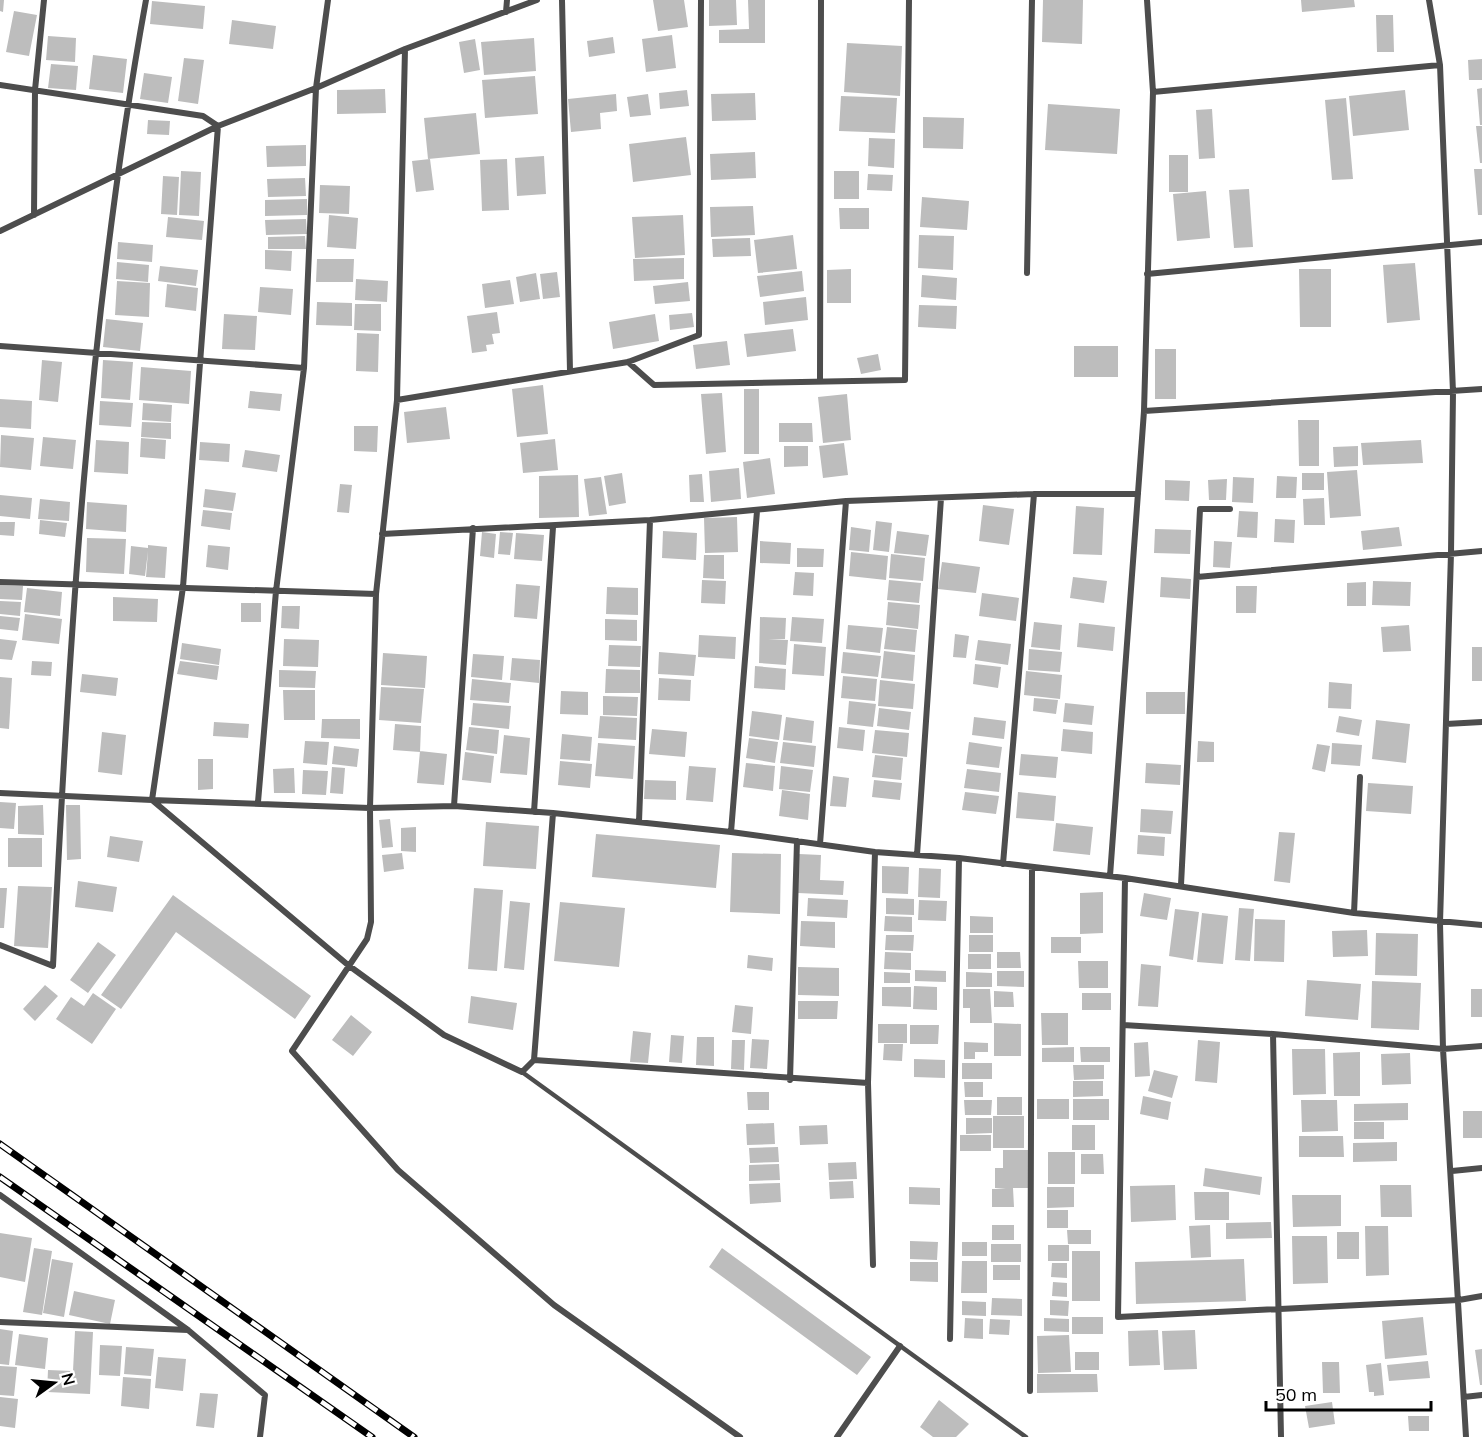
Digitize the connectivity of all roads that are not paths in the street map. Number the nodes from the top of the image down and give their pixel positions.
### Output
1 (44, 0) edge
2 (146, 0) edge
3 (328, 0) edge
4 (507, 0) edge
5 (537, 0) edge
6 (562, 0) edge
7 (701, 0) edge
8 (821, 0) edge
9 (909, 0) edge
10 (1032, 0) edge
11 (1147, 0) edge
12 (1429, 0) edge
13 (506, 12) junction
14 (405, 49) junction
15 (1440, 66) junction
16 (0, 85) edge
17 (316, 88) junction
18 (35, 90) junction
19 (1153, 92) junction
20 (127, 104) junction
21 (218, 126) junction
22 (119, 173) junction
23 (34, 215) junction
24 (0, 231) edge
25 (0, 238) edge
26 (1482, 242) edge
27 (1449, 245) junction
28 (1027, 273) dead end
29 (1147, 274) junction
30 (0, 346) edge
31 (97, 353) junction
32 (201, 361) junction
33 (628, 362) junction
34 (303, 368) junction
35 (570, 371) junction
36 (820, 381) junction
37 (1482, 389) edge
38 (1453, 392) junction
39 (397, 400) junction
40 (1144, 411) junction
41 (1034, 494) junction
42 (1138, 494) junction
43 (941, 498) junction
44 (846, 501) junction
45 (1230, 509) dead end
46 (757, 511) junction
47 (650, 520) junction
48 (553, 527) junction
49 (473, 528) junction
50 (382, 534) junction
51 (1482, 551) edge
52 (1451, 553) junction
53 (1197, 578) junction
54 (0, 582) edge
55 (75, 584) junction
56 (183, 587) junction
57 (276, 591) junction
58 (376, 594) junction
59 (1482, 722) edge
60 (1446, 724) junction
61 (1360, 777) dead end
62 (0, 793) edge
63 (61, 796) junction
64 (152, 800) junction
65 (258, 802) junction
66 (454, 806) junction
67 (370, 808) junction
68 (534, 812) junction
69 (553, 813) junction
70 (639, 822) junction
71 (731, 832) junction
72 (797, 841) junction
73 (820, 844) junction
74 (875, 852) junction
75 (917, 855) junction
76 (959, 858) junction
77 (1003, 864) junction
78 (1032, 867) junction
79 (1110, 876) junction
80 (1125, 878) junction
81 (1181, 885) junction
82 (1354, 913) junction
83 (1440, 923) junction
84 (1482, 925) edge
85 (0, 945) edge
86 (348, 965) junction
87 (1123, 1025) junction
88 (1273, 1034) junction
89 (1482, 1046) edge
90 (1443, 1049) junction
91 (534, 1060) junction
92 (522, 1072) junction
93 (790, 1080) junction
94 (868, 1083) junction
95 (1482, 1168) edge
96 (1452, 1172) junction
97 (0, 1195) edge
98 (873, 1265) dead end
99 (1482, 1296) edge
100 (1459, 1300) junction
101 (1277, 1308) junction
102 (0, 1322) edge
103 (189, 1330) junction
104 (950, 1339) dead end
105 (900, 1346) junction
106 (1030, 1390) dead end
107 (1482, 1395) edge
108 (1464, 1397) junction
109 (260, 1437) edge
110 (740, 1437) edge
111 (837, 1437) edge
112 (1026, 1437) edge
113 (1281, 1437) edge
114 (1466, 1437) edge

1 - 18 street
2 - 20 street
3 - 17 street
4 - 13 street
5 - 13 street
6 - 35 street
7 - 33 street
8 - 36 street
9 - 36 street
10 - 28 street
11 - 19 street
12 - 15 street
13 - 14 street
14 - 17 street
14 - 39 street
15 - 19 street
15 - 27 street
16 - 18 street
17 - 21 street
17 - 34 street
18 - 20 street
18 - 23 street
19 - 29 street
20 - 21 street
20 - 22 street
21 - 22 street
21 - 32 street
22 - 23 street
22 - 31 street
23 - 24 street
24 - 25 street
26 - 27 street
27 - 29 street
27 - 38 street
29 - 40 street
30 - 31 street
31 - 32 street
31 - 55 street
32 - 34 street
32 - 56 street
33 - 35 street
33 - 36 street
34 - 57 street
35 - 39 street
37 - 38 street
38 - 40 street
38 - 52 street
39 - 50 street
40 - 42 street
41 - 42 street
41 - 43 street
41 - 77 street
42 - 79 street
43 - 44 street
43 - 75 street
44 - 46 street
44 - 73 street
45 - 53 street
46 - 47 street
46 - 71 street
47 - 48 street
47 - 70 street
48 - 49 street
48 - 68 street
49 - 50 street
49 - 66 street
50 - 58 street
51 - 52 street
52 - 53 street
52 - 60 street
53 - 81 street
54 - 55 street
55 - 56 street
55 - 63 street
56 - 57 street
56 - 64 street
57 - 58 street
57 - 65 street
58 - 67 street
59 - 60 street
60 - 83 street
61 - 82 street
62 - 63 street
63 - 64 street
63 - 85 street
64 - 65 street
64 - 86 street
65 - 67 street
66 - 67 street
66 - 68 street
67 - 86 street
68 - 69 street
69 - 70 street
69 - 91 street
70 - 71 street
71 - 72 street
72 - 73 street
72 - 93 street
73 - 74 street
74 - 75 street
74 - 94 street
75 - 76 street
76 - 77 street
76 - 104 street
77 - 78 street
78 - 79 street
78 - 106 street
79 - 80 street
80 - 81 street
80 - 87 street
81 - 82 street
82 - 83 street
83 - 84 street
83 - 90 street
86 - 92 street
86 - 110 street
87 - 88 street
87 - 101 street
88 - 90 street
88 - 101 street
89 - 90 street
90 - 96 street
91 - 92 street
91 - 93 street
92 - 105 lane
93 - 94 street
94 - 98 street
95 - 96 street
96 - 100 street
97 - 103 street
99 - 100 street
100 - 101 street
100 - 108 street
101 - 113 street
102 - 103 street
103 - 109 street
105 - 111 street
105 - 112 lane
107 - 108 street
108 - 114 street

